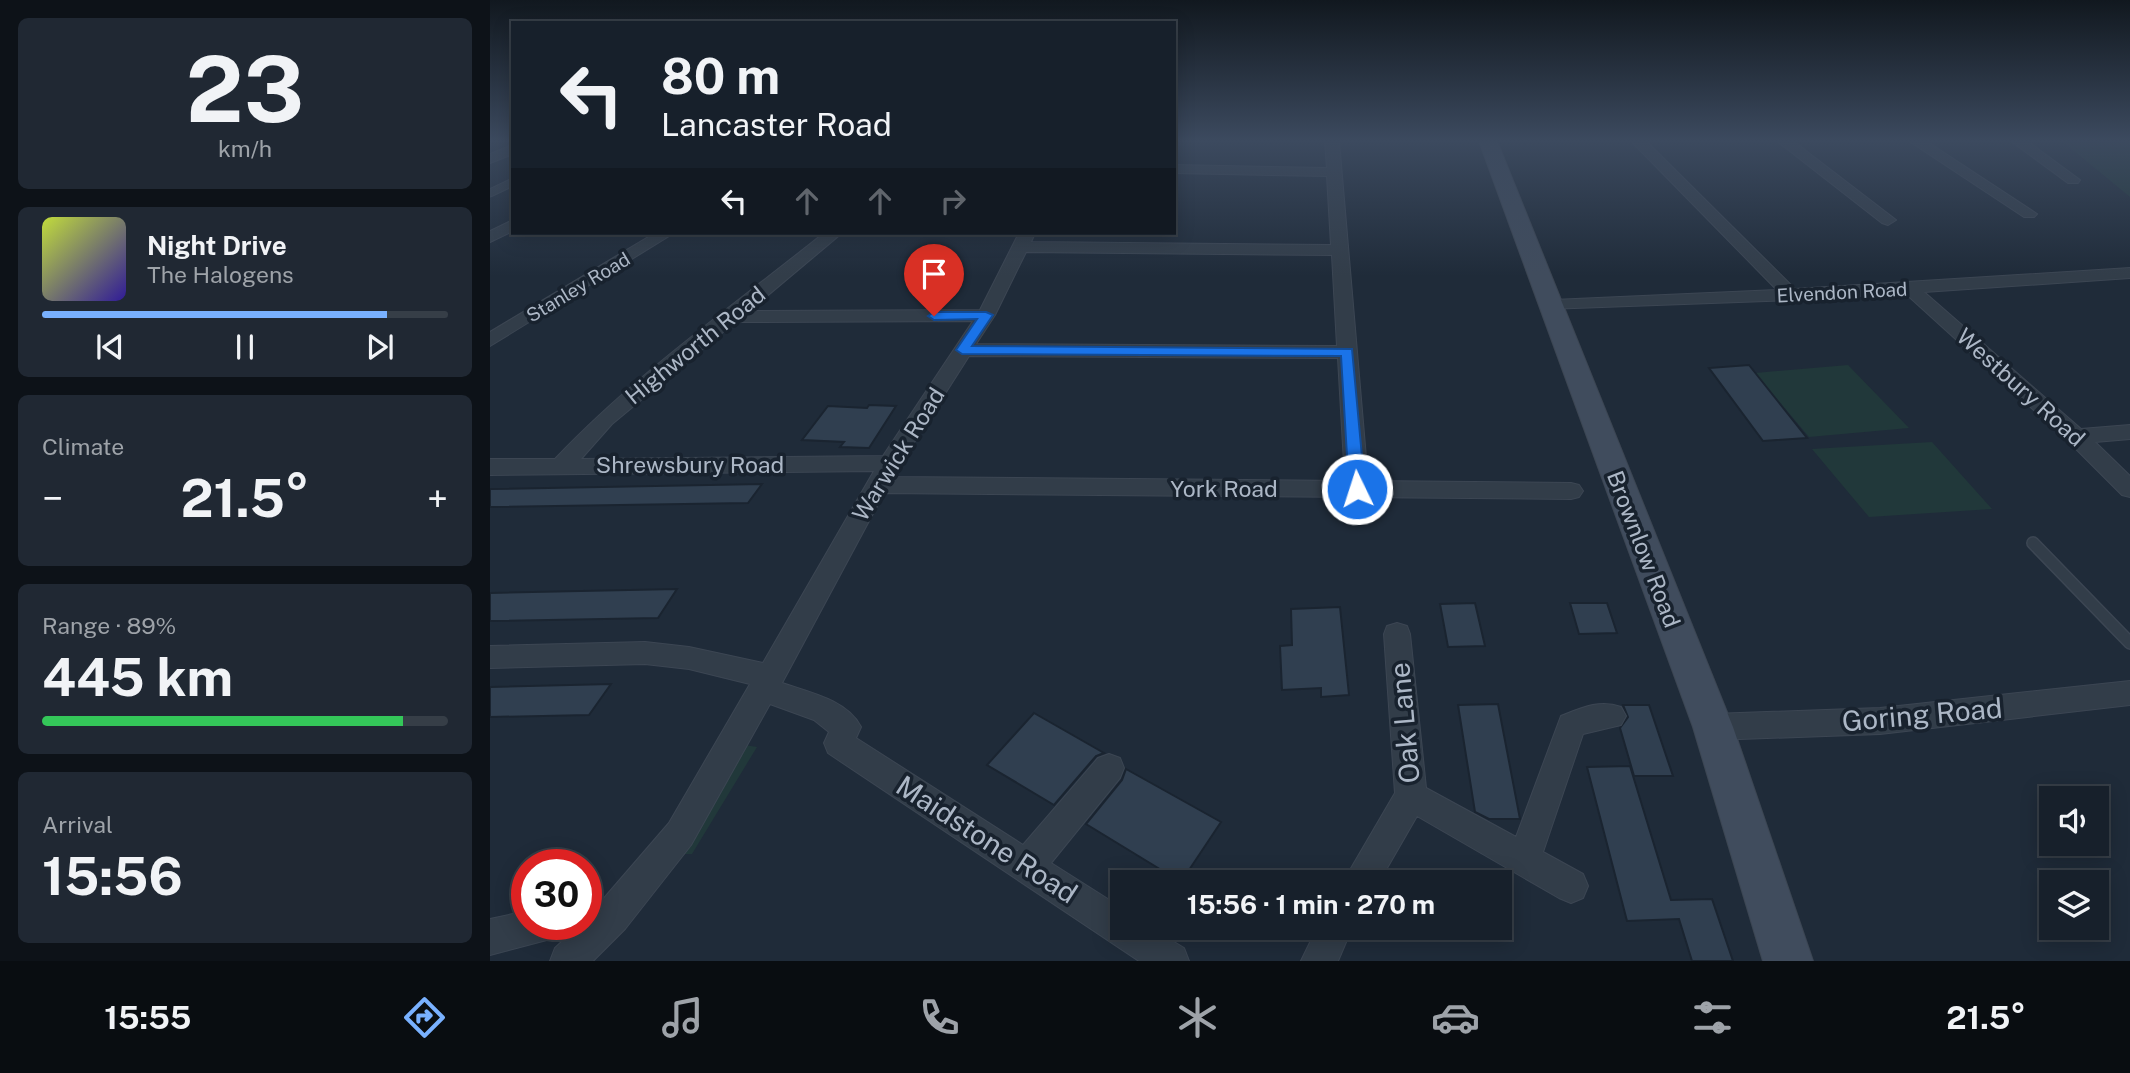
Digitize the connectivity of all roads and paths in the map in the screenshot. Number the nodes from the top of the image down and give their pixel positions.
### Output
1 (1335, 186) edge
2 (1506, 186) edge
3 (1683, 186) edge
4 (1843, 186) edge
5 (1985, 186) edge
6 (2029, 214) dead end
7 (1888, 220) dead end
8 (511, 226) edge
9 (663, 235) edge
10 (831, 235) edge
11 (490, 237) edge
12 (1024, 240) edge
13 (1340, 250) junction
14 (2130, 273) edge
15 (1910, 288) junction
16 (1791, 295) junction
17 (1553, 305) junction
18 (986, 315) junction
19 (727, 317) junction
20 (490, 340) edge
21 (962, 350) junction
22 (1347, 352) junction
23 (2130, 432) edge
24 (2076, 436) junction
25 (889, 463) junction
26 (562, 465) junction
27 (490, 467) edge
28 (876, 485) junction
29 (1357, 489) junction
30 (2130, 489) edge
31 (1571, 491) dead end
32 (2033, 543) dead end
33 (1397, 634) dead end
34 (2130, 643) edge
35 (490, 657) edge
36 (765, 682) junction
37 (2130, 693) edge
38 (1611, 716) dead end
39 (1713, 727) junction
40 (1109, 768) dead end
41 (1411, 796) junction
42 (1524, 860) junction
43 (1028, 865) junction
44 (1367, 870) edge
45 (1571, 886) dead end
46 (602, 914) edge
47 (511, 932) edge
48 (490, 937) edge
49 (583, 940) edge
50 (1330, 940) edge
51 (568, 961) edge
52 (1171, 961) edge
53 (1320, 961) edge
54 (1788, 961) edge

1 - 13 street
2 - 17 main road, Brownlow Road
3 - 16 street
4 - 7 street
5 - 6 street
8 - 11 street
9 - 20 street, Stanley Road
10 - 19 street, Highworth Road
12 - 13 street
12 - 18 street, Warwick Road
13 - 22 street
14 - 15 street, Elvendon Road
15 - 16 street, Elvendon Road
15 - 24 street, Westbury Road
16 - 17 street, Elvendon Road
17 - 39 main road, Brownlow Road
18 - 19 street
18 - 21 street, Warwick Road
19 - 26 street, Highworth Road
21 - 22 street
21 - 25 street, Warwick Road
22 - 29 street
23 - 24 street
24 - 30 street, Westbury Road
25 - 26 street, Shrewsbury Road
25 - 28 street, Warwick Road
26 - 27 street, Shrewsbury Road
28 - 29 street, York Road
28 - 36 street, Warwick Road
29 - 31 street, York Road
32 - 34 lane
33 - 41 street, Oak Lane
35 - 36 street
36 - 43 street, Maidstone Road
36 - 46 street, Warwick Road
37 - 39 street, Goring Road
38 - 42 street
39 - 54 main road, Brownlow Road
40 - 43 street
41 - 42 street
41 - 44 street, Oak Lane
42 - 45 street
43 - 52 street, Maidstone Road
47 - 48 street
49 - 51 street
50 - 53 street

